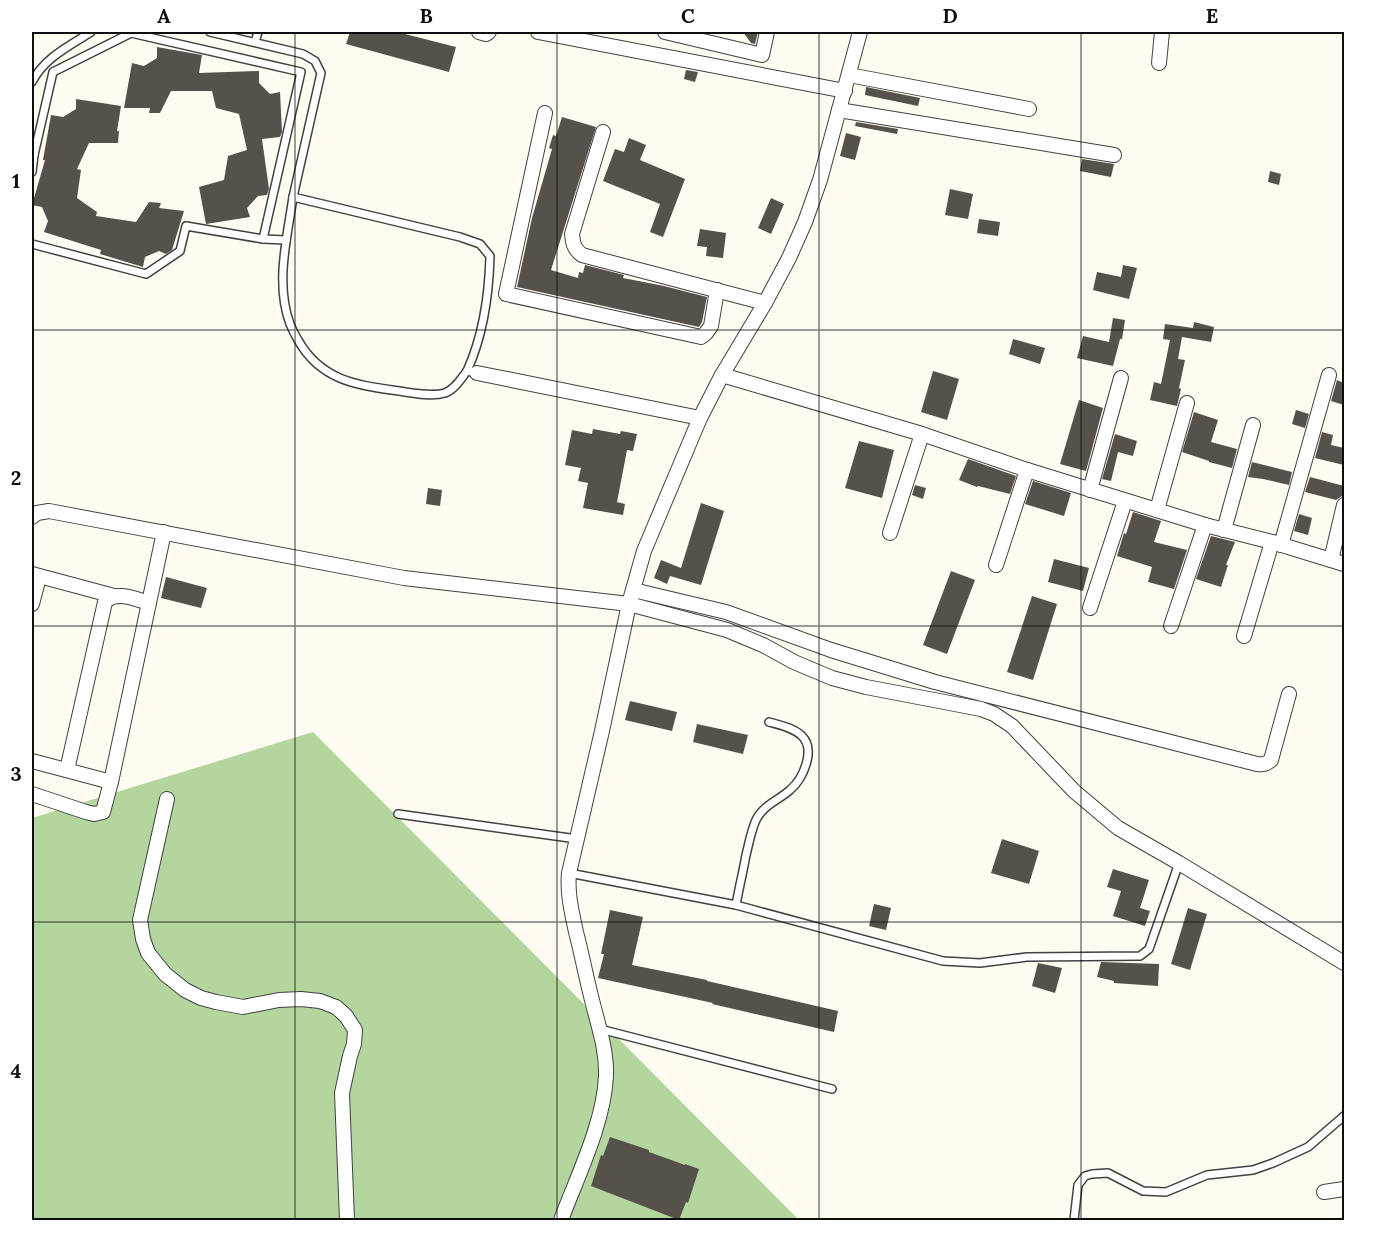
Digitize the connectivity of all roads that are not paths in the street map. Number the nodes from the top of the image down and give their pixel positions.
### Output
1 (91, 32) edge
2 (210, 32) edge
3 (258, 32) edge
4 (479, 32) edge
5 (489, 32) edge
6 (538, 32) edge
7 (665, 32) edge
8 (767, 32) edge
9 (860, 32) edge
10 (1162, 32) edge
11 (255, 42) junction
12 (1159, 63) dead end
13 (849, 75) junction
14 (32, 82) edge
15 (845, 91) junction
16 (1029, 109) dead end
17 (839, 110) junction
18 (545, 114) dead end
19 (603, 132) dead end
20 (33, 155) edge
21 (1114, 155) dead end
22 (32, 172) edge
23 (293, 197) junction
24 (263, 239) junction
25 (286, 240) junction
26 (32, 244) edge
27 (717, 290) junction
28 (765, 303) junction
29 (472, 372) junction
30 (722, 375) junction
31 (1329, 375) dead end
32 (1121, 378) dead end
33 (1187, 404) dead end
34 (700, 418) junction
35 (1253, 425) dead end
36 (921, 434) junction
37 (1027, 470) junction
38 (1090, 490) junction
39 (1125, 501) junction
40 (1344, 505) edge
41 (1157, 510) junction
42 (32, 517) edge
43 (1205, 525) junction
44 (1224, 530) junction
45 (164, 532) junction
46 (890, 533) dead end
47 (1276, 543) junction
48 (1338, 562) edge
49 (996, 565) dead end
50 (35, 575) edge
51 (633, 590) junction
52 (114, 596) junction
53 (149, 603) junction
54 (32, 604) edge
55 (629, 604) junction
56 (1090, 608) dead end
57 (1171, 626) dead end
58 (1244, 636) dead end
59 (1289, 694) dead end
60 (769, 722) dead end
61 (32, 761) edge
62 (67, 770) junction
63 (111, 782) junction
64 (32, 794) edge
65 (167, 799) dead end
66 (398, 814) dead end
67 (577, 839) junction
68 (1179, 863) junction
69 (569, 873) junction
70 (736, 905) junction
71 (1344, 963) edge
72 (600, 1029) junction
73 (832, 1089) dead end
74 (1344, 1116) edge
75 (1344, 1189) edge
76 (1324, 1192) dead end
77 (346, 1221) edge
78 (561, 1221) edge
79 (1074, 1221) edge

1 - 14 lane
2 - 11 lane
3 - 11 lane
4 - 5 street
6 - 15 street
7 - 8 street
9 - 13 street
10 - 12 street
11 - 23 lane
13 - 15 street
13 - 16 street
15 - 17 street
17 - 21 street
17 - 28 street
18 - 27 street
19 - 27 street
20 - 22 lane
20 - 24 lane
23 - 25 lane
23 - 29 lane
24 - 25 lane
24 - 26 lane
25 - 29 lane
27 - 28 street
28 - 30 street
29 - 34 street
30 - 34 street
30 - 36 street
31 - 47 street
32 - 38 street
33 - 41 street
34 - 51 street
35 - 44 street
36 - 37 street
36 - 46 street
37 - 38 street
37 - 49 street
38 - 39 street
39 - 41 street
39 - 56 street
40 - 48 street
41 - 43 street
42 - 45 street
43 - 44 street
43 - 57 street
44 - 47 street
45 - 53 street
45 - 55 street
47 - 48 street
47 - 58 street
50 - 52 street
50 - 54 street
51 - 55 street
51 - 59 street
52 - 53 street
52 - 62 street
53 - 63 street
55 - 67 street
55 - 68 street
60 - 70 lane
61 - 62 street
62 - 63 street
63 - 64 street
65 - 77 street
66 - 67 lane
67 - 69 street
68 - 70 lane
68 - 71 street
69 - 70 lane
69 - 72 street
72 - 73 lane
72 - 78 street
74 - 79 lane
75 - 76 street

